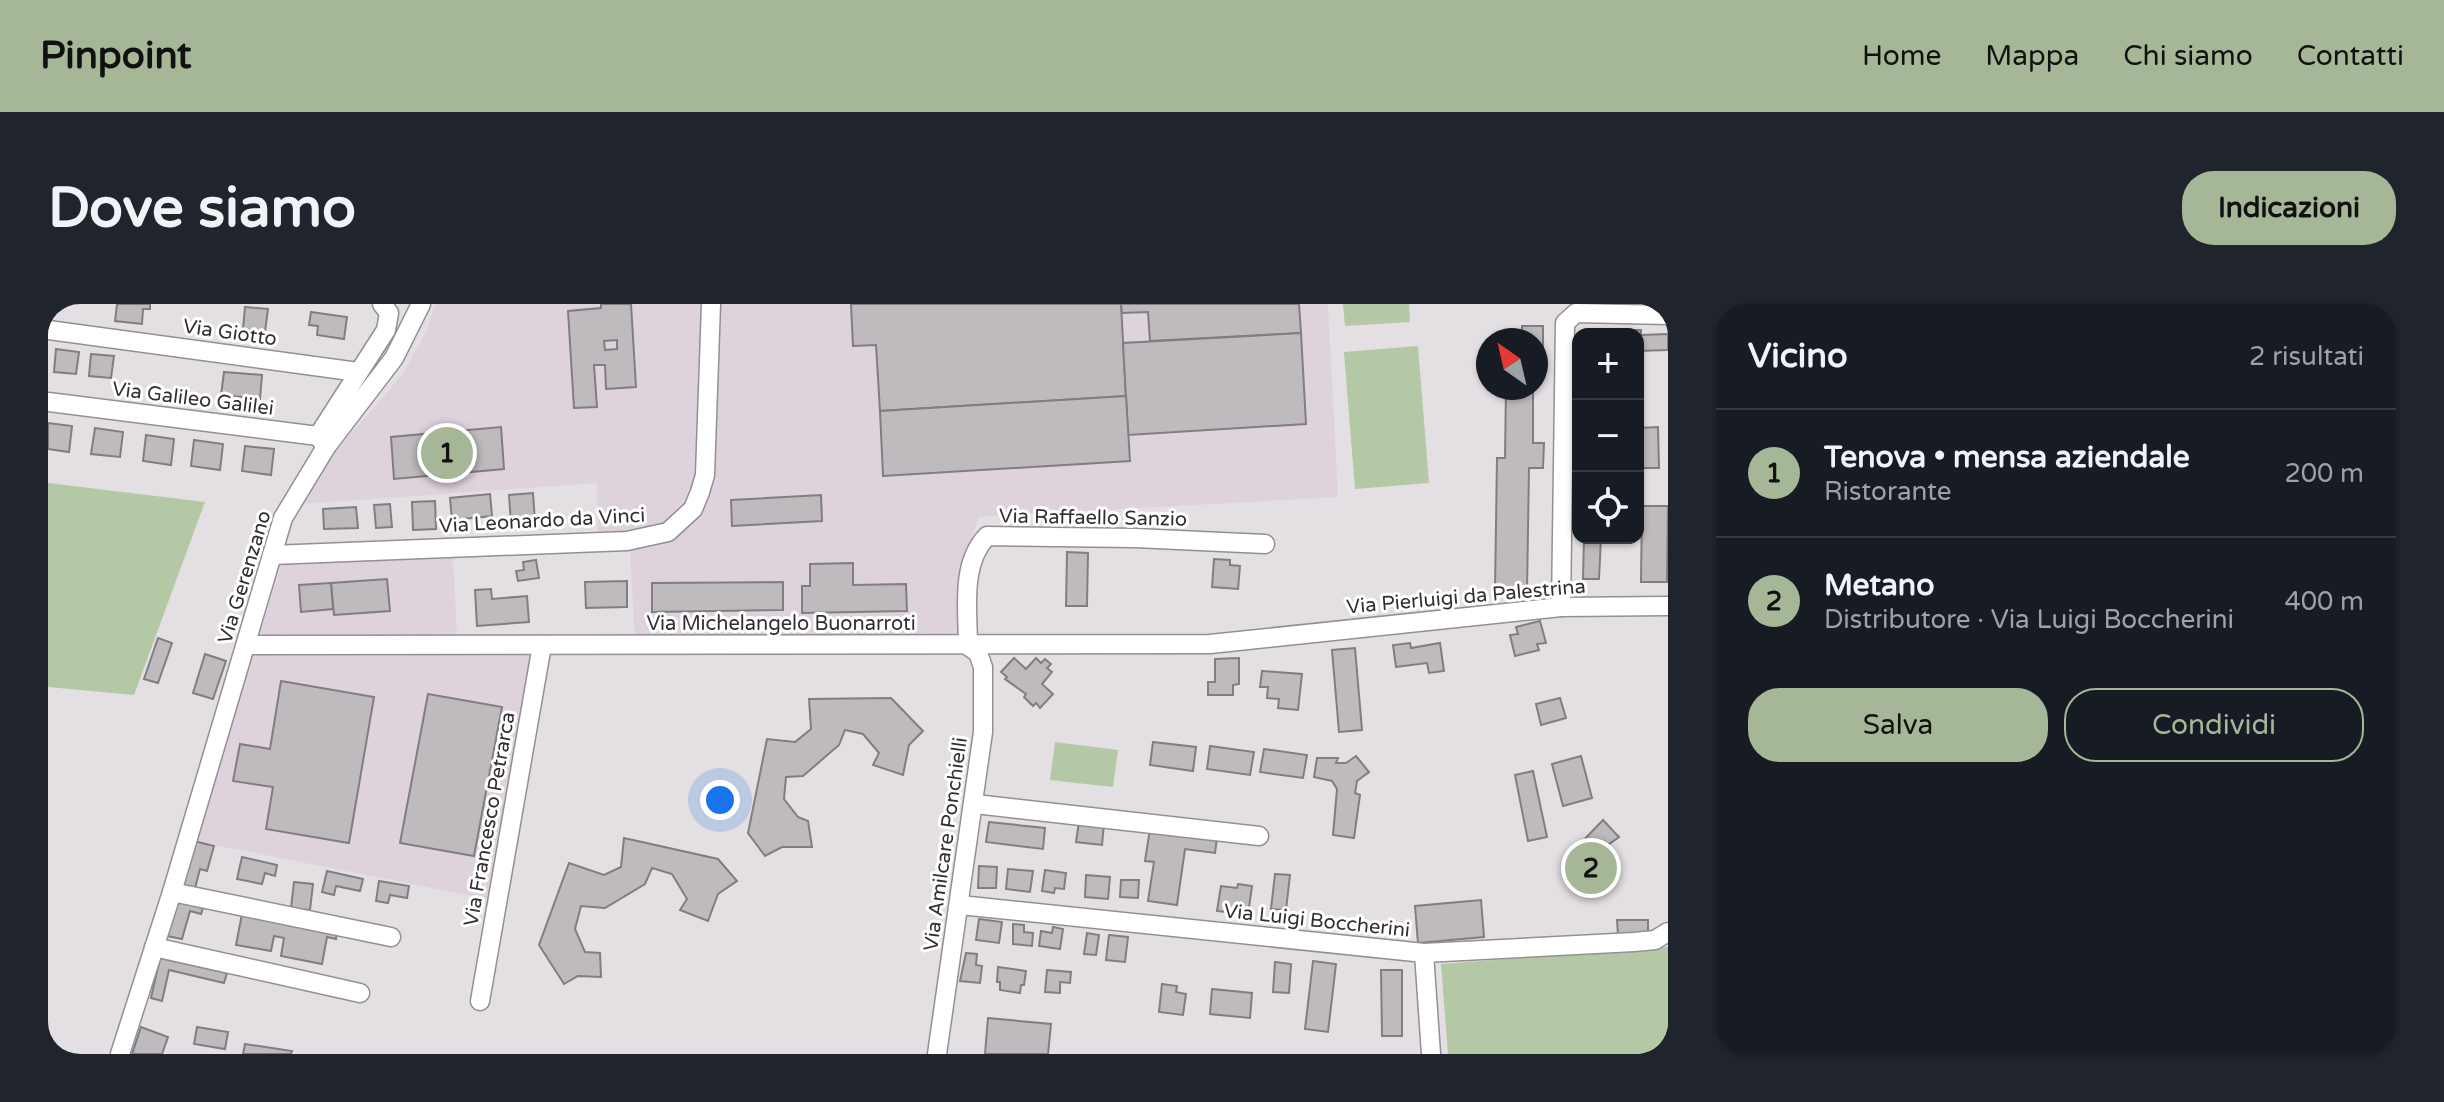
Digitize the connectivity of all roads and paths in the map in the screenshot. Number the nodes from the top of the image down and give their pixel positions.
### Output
1 (382, 304) edge
2 (421, 304) edge
3 (711, 304) edge
4 (1668, 315) edge
5 (48, 330) edge
6 (358, 372) junction
7 (48, 402) edge
8 (322, 442) junction
9 (1265, 544) dead end
10 (272, 555) junction
11 (1668, 606) edge
12 (1561, 607) junction
13 (1316, 633) joint
14 (246, 645) junction
15 (542, 645) junction
16 (968, 646) junction
17 (975, 804) junction
18 (1259, 836) dead end
19 (172, 892) junction
20 (960, 905) junction
21 (1668, 932) edge
22 (391, 937) dead end
23 (154, 947) junction
24 (1424, 953) junction
25 (360, 993) dead end
26 (480, 1001) dead end
27 (120, 1054) edge
28 (937, 1054) edge
29 (1431, 1054) edge

1 - 6 street
2 - 8 street, Via Gerenzano
3 - 10 street, Via Leonardo da Vinci
4 - 12 street
5 - 6 street, Via Giotto
6 - 8 street
7 - 8 street, Via Galileo Galilei
8 - 10 street, Via Gerenzano
9 - 16 street, Via Raffaello Sanzio
10 - 14 street, Via Gerenzano
11 - 12 street, Via Pierluigi da Palestrina
12 - 13 street, Via Pierluigi da Palestrina
13 - 16 street, Via Michelangelo Buonarroti
14 - 15 street, Via Michelangelo Buonarroti
14 - 19 street, Via Gerenzano
15 - 16 street, Via Michelangelo Buonarroti
15 - 26 street, Via Francesco Petrarca
16 - 17 street, Via Amilcare Ponchielli
17 - 18 street
17 - 20 street, Via Amilcare Ponchielli
19 - 22 street
19 - 23 street, Via Gerenzano
20 - 24 street, Via Luigi Boccherini
20 - 28 street, Via Amilcare Ponchielli
21 - 24 street, Via Luigi Boccherini
23 - 25 street
23 - 27 street, Via Gerenzano
24 - 29 street

